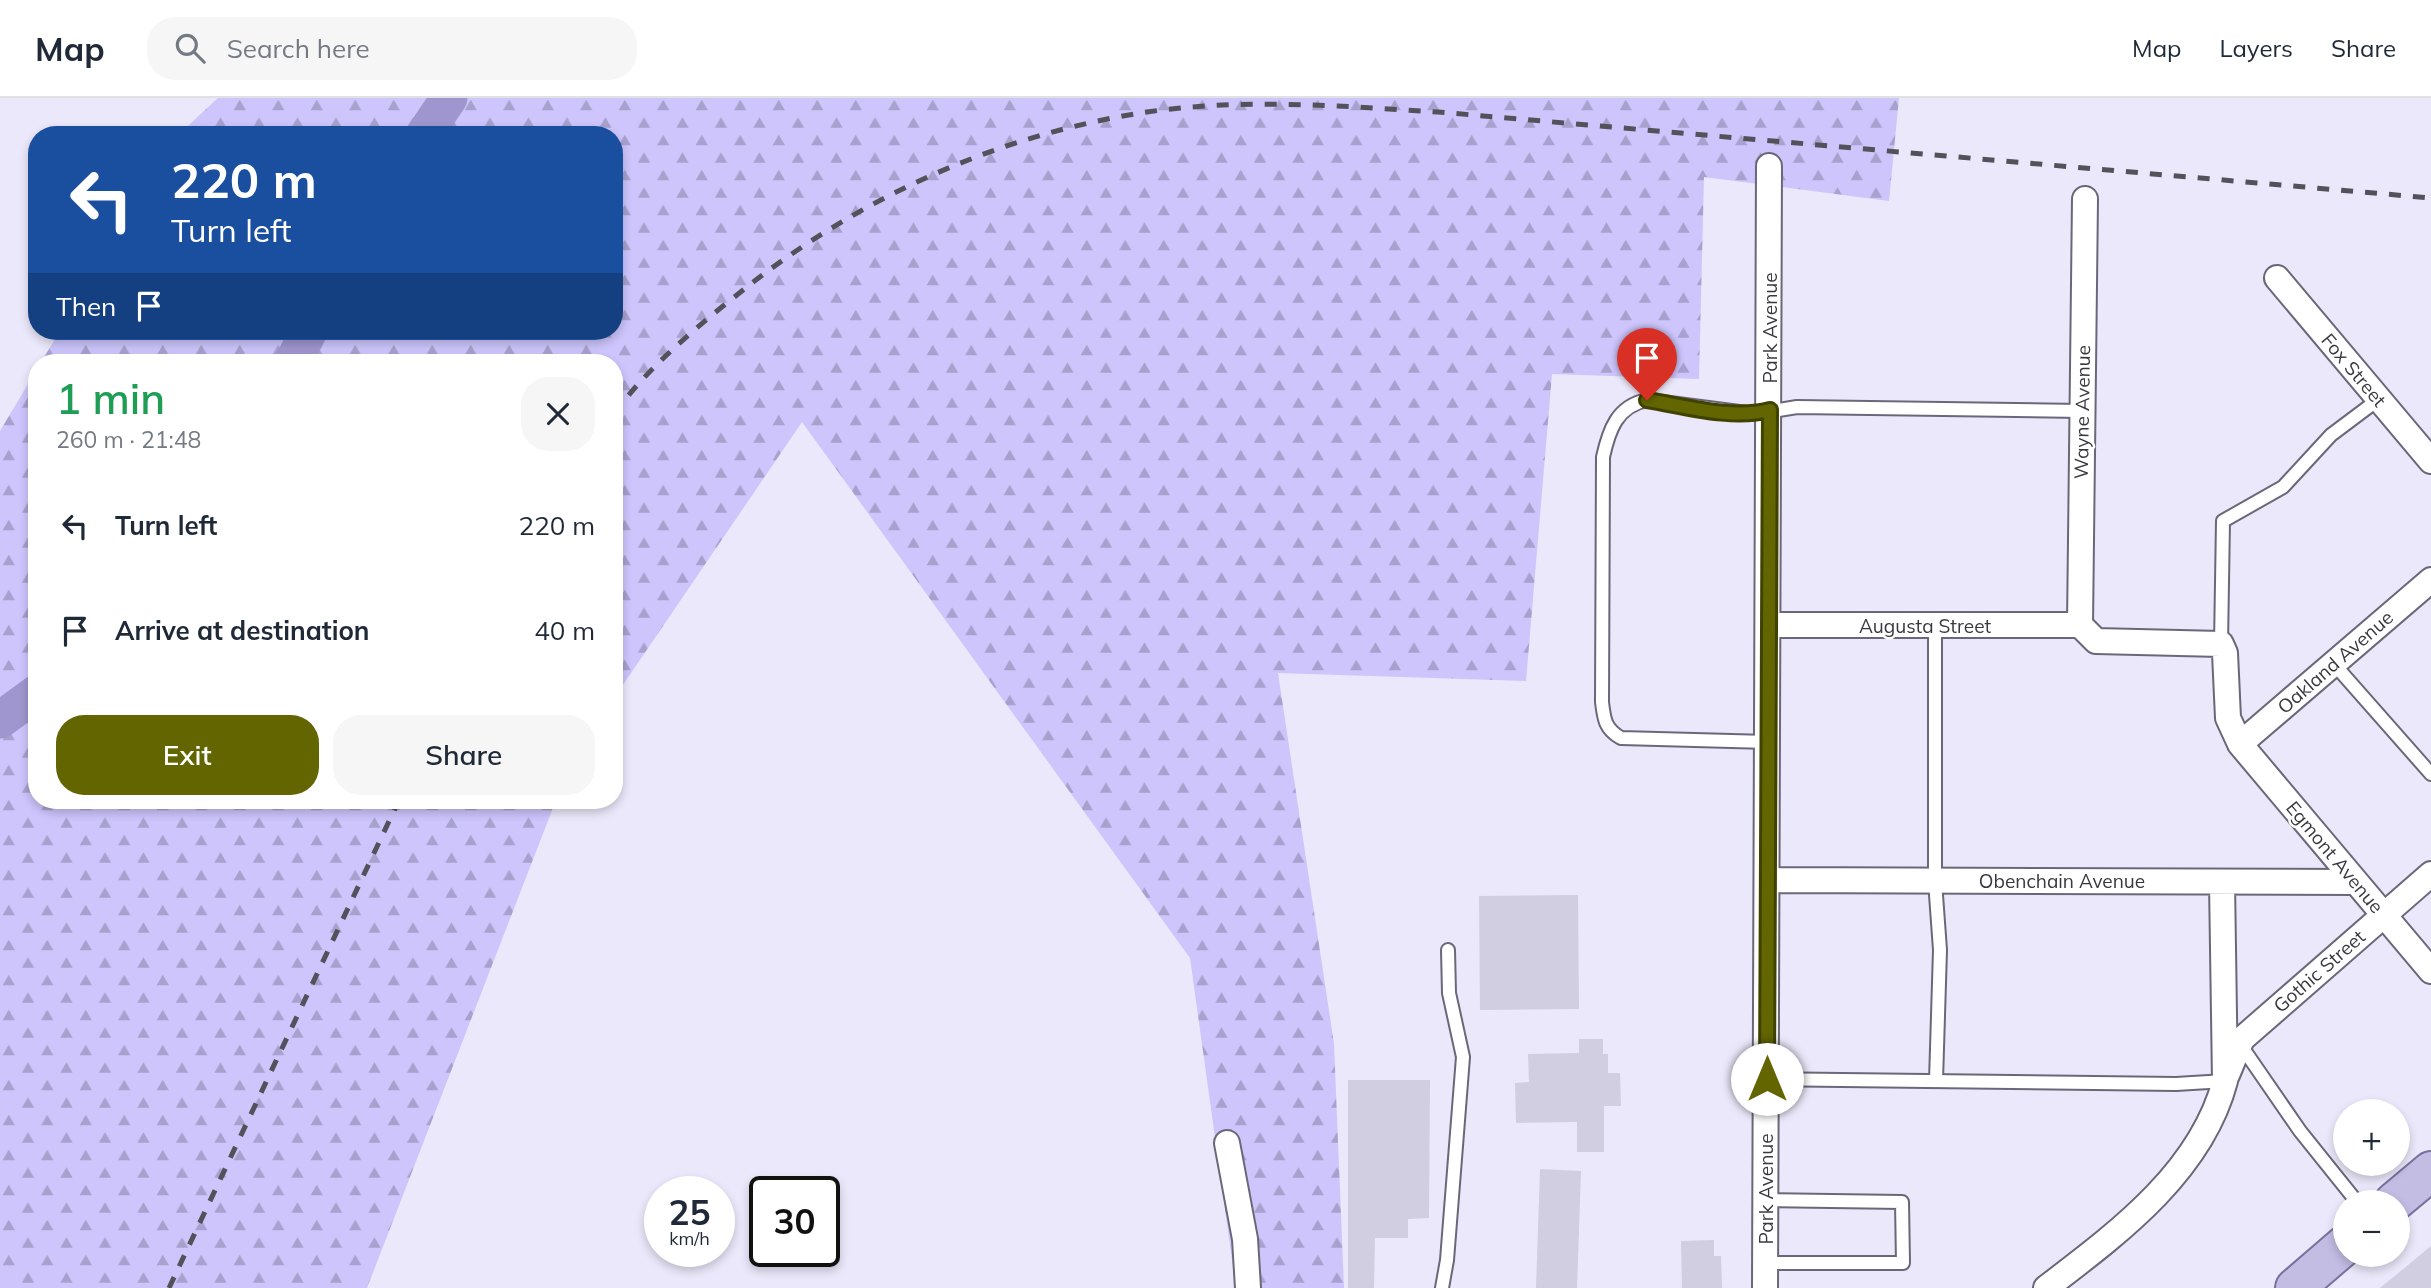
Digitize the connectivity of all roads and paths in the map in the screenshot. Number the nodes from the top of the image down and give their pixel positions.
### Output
1 (1769, 166) dead end
2 (2085, 199) dead end
3 (2277, 278) dead end
4 (2379, 399) junction
5 (1770, 410) junction
6 (2082, 411) junction
7 (2431, 461) edge
8 (2431, 580) edge
9 (1769, 625) junction
10 (2080, 625) junction
11 (1935, 626) junction
12 (2221, 644) junction
13 (2334, 664) junction
14 (1768, 742) junction
15 (2240, 744) junction
16 (2431, 774) edge
17 (2431, 874) edge
18 (1768, 880) junction
19 (1934, 881) junction
20 (2222, 882) junction
21 (2356, 882) junction
22 (2384, 915) junction
23 (1448, 950) dead end
24 (2431, 971) edge
25 (2240, 1043) junction
26 (1767, 1079) junction
27 (1936, 1081) junction
28 (2225, 1081) junction
29 (1227, 1143) dead end
30 (2431, 1171) edge
31 (2347, 1190) edge
32 (2408, 1190) edge
33 (1766, 1200) junction
34 (2333, 1255) edge
35 (1766, 1276) edge
36 (1248, 1288) edge
37 (1442, 1288) edge
38 (2046, 1288) edge
39 (2295, 1288) edge

1 - 5 street, Park Avenue
2 - 6 street, Wayne Avenue
3 - 4 street, Fox Street
4 - 7 street, Fox Street
4 - 12 lane
5 - 6 lane
5 - 9 street, Park Avenue
5 - 14 lane
6 - 10 street, Wayne Avenue
8 - 13 street, Oakland Avenue
9 - 11 street, Augusta Street
9 - 14 street, Park Avenue
10 - 11 street, Augusta Street
10 - 12 street
11 - 19 lane
12 - 15 street, Egmont Avenue
13 - 15 street, Oakland Avenue
13 - 16 lane
14 - 18 street, Park Avenue
15 - 21 street, Egmont Avenue
17 - 22 street, Gothic Street
18 - 19 street, Obenchain Avenue
18 - 26 street, Park Avenue
19 - 20 street, Obenchain Avenue
19 - 27 lane
20 - 21 street, Obenchain Avenue
20 - 28 street, Gothic Street
21 - 22 street, Egmont Avenue
22 - 24 street, Egmont Avenue
22 - 25 street, Gothic Street
23 - 37 lane
25 - 28 street, Gothic Street
25 - 31 lane
26 - 27 lane
26 - 33 street, Park Avenue
27 - 28 lane
28 - 38 street, Gothic Street
29 - 36 street
30 - 32 main road
33 - 35 street, Park Avenue
33 - 35 lane
34 - 39 main road

